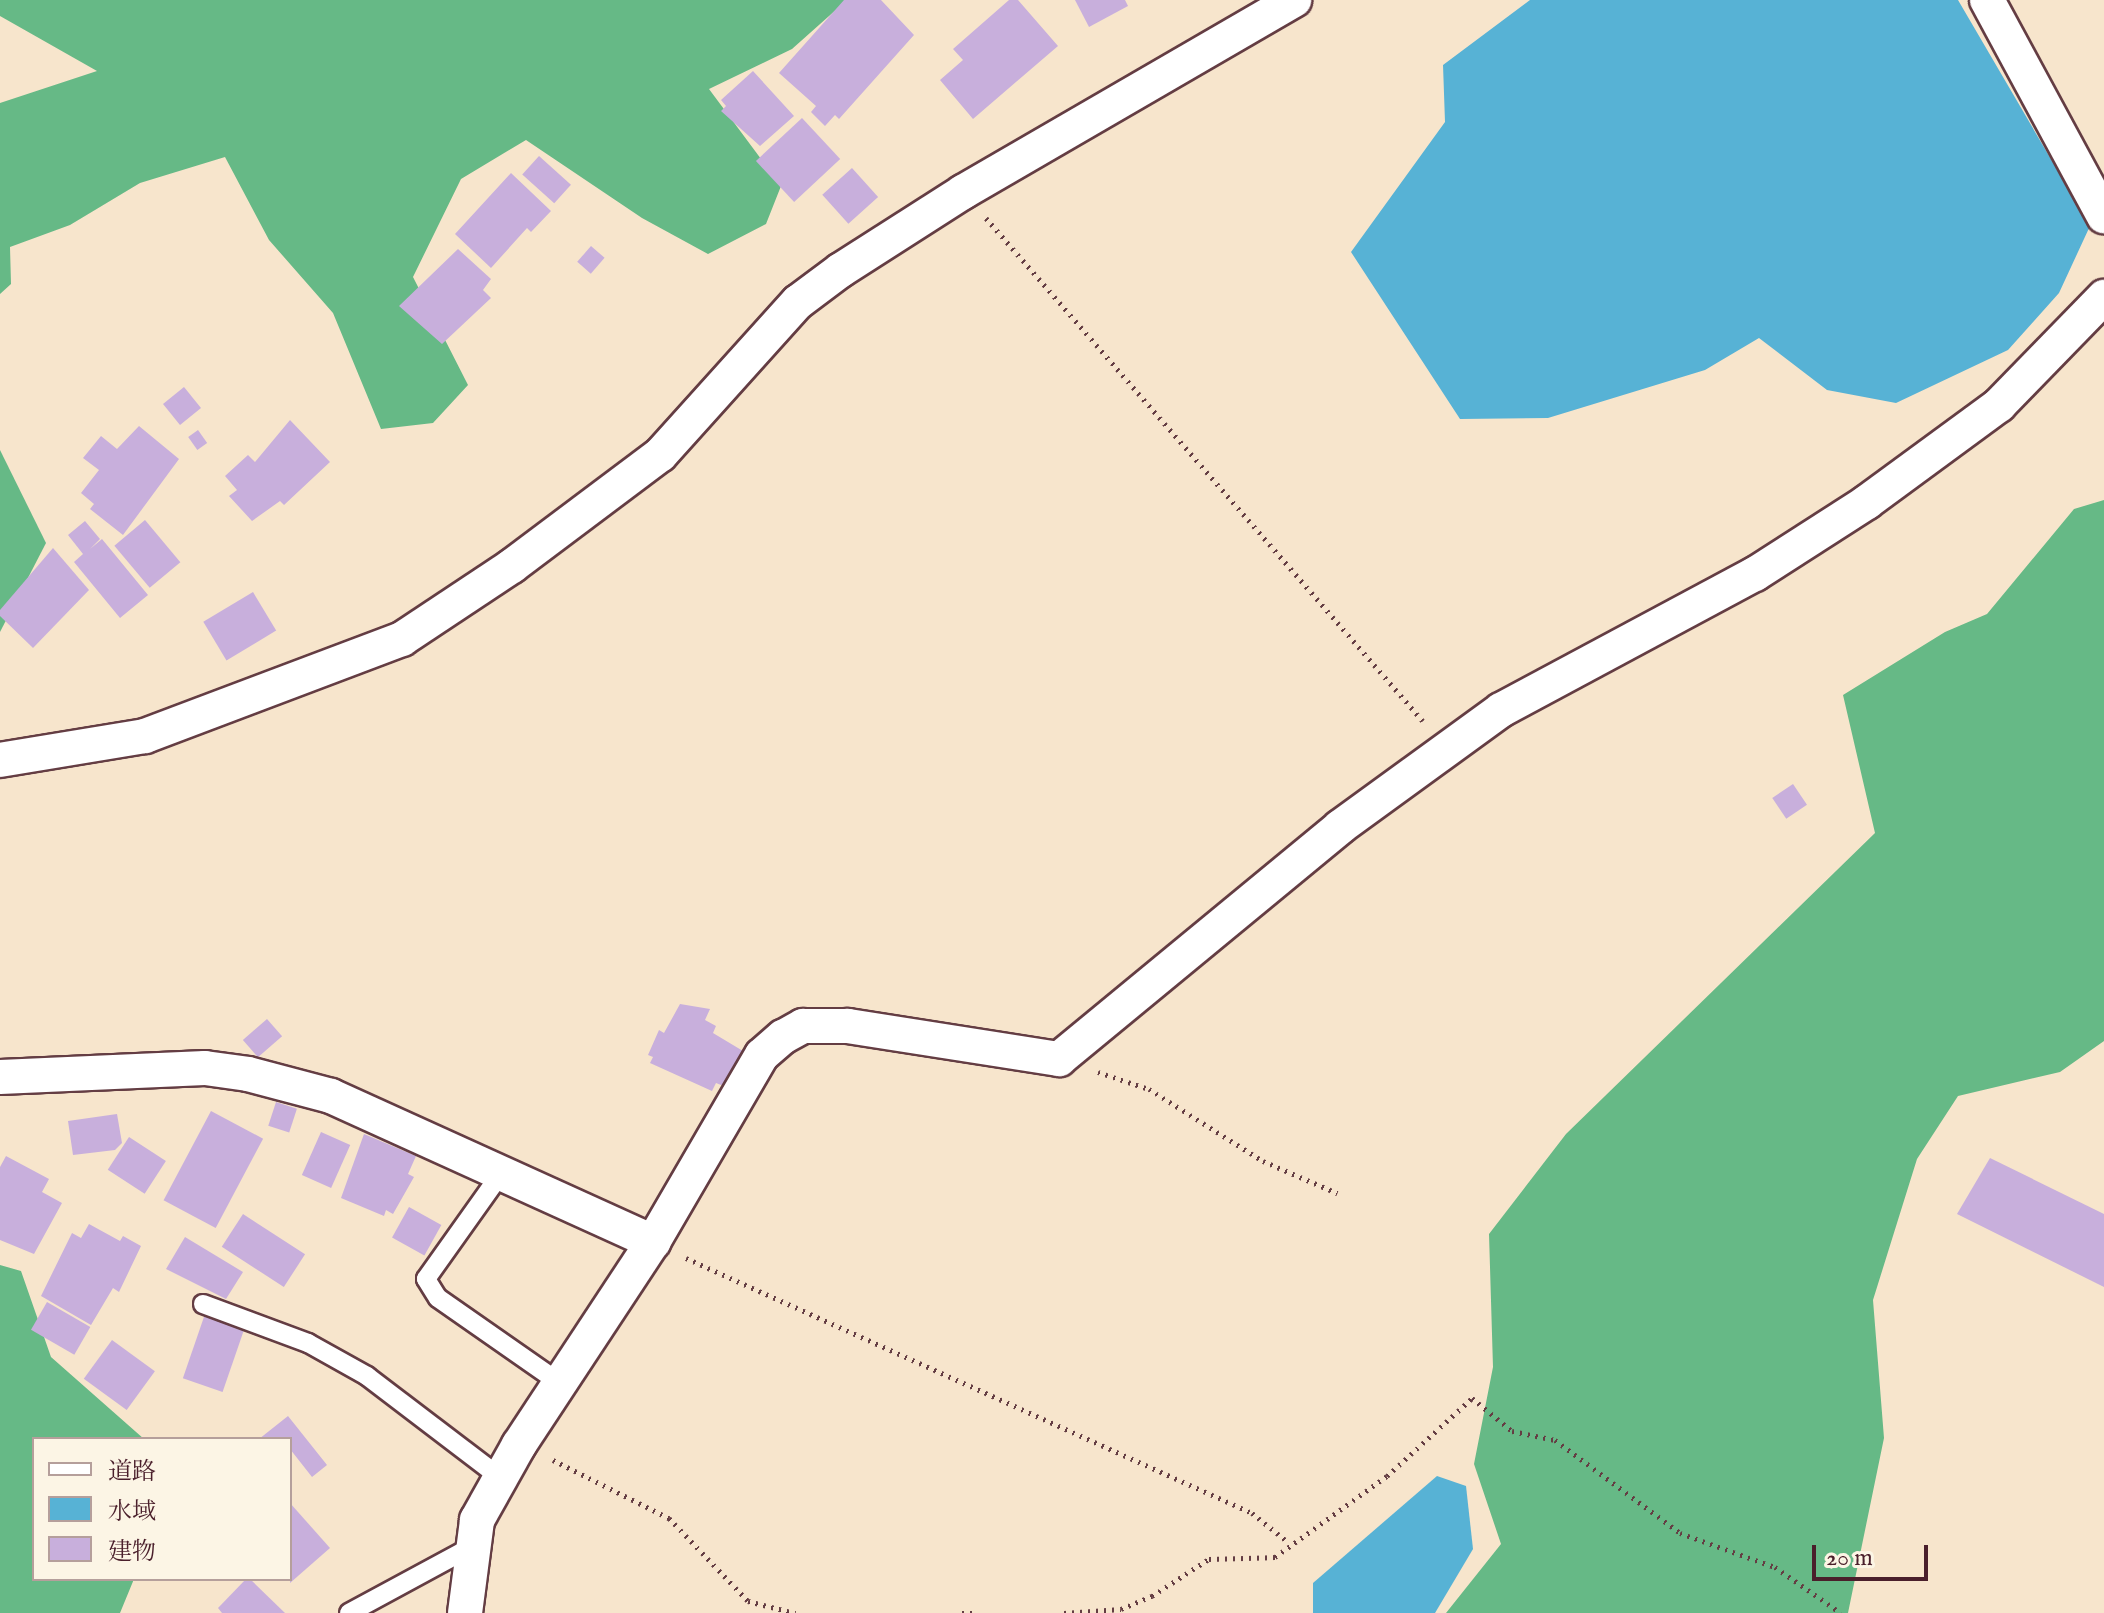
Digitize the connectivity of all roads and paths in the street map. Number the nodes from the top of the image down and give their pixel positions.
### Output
1 (1294, 0) edge
2 (1987, 0) edge
3 (963, 192) junction
4 (2104, 216) edge
5 (2104, 297) edge
6 (1449, 752) junction
7 (0, 760) edge
8 (1059, 1059) junction
9 (0, 1077) edge
10 (502, 1172) junction
11 (1337, 1193) dead end
12 (653, 1242) junction
13 (203, 1304) dead end
14 (560, 1383) junction
15 (519, 1445) junction
16 (501, 1478) junction
17 (1288, 1542) junction
18 (471, 1547) junction
19 (349, 1613) edge
20 (465, 1613) edge
21 (795, 1613) edge
22 (962, 1613) edge
23 (975, 1613) edge
24 (1064, 1613) edge
25 (1841, 1613) edge

1 - 3 street
2 - 4 street
3 - 6 path
3 - 7 street
5 - 6 street
6 - 8 street
8 - 11 path
8 - 12 street
9 - 10 street
10 - 12 street
10 - 14 lane
12 - 14 street
12 - 17 path
13 - 16 lane
14 - 15 street
15 - 16 street
15 - 21 path
16 - 18 street
17 - 24 path
17 - 25 path
18 - 19 lane
18 - 20 street
22 - 23 path

